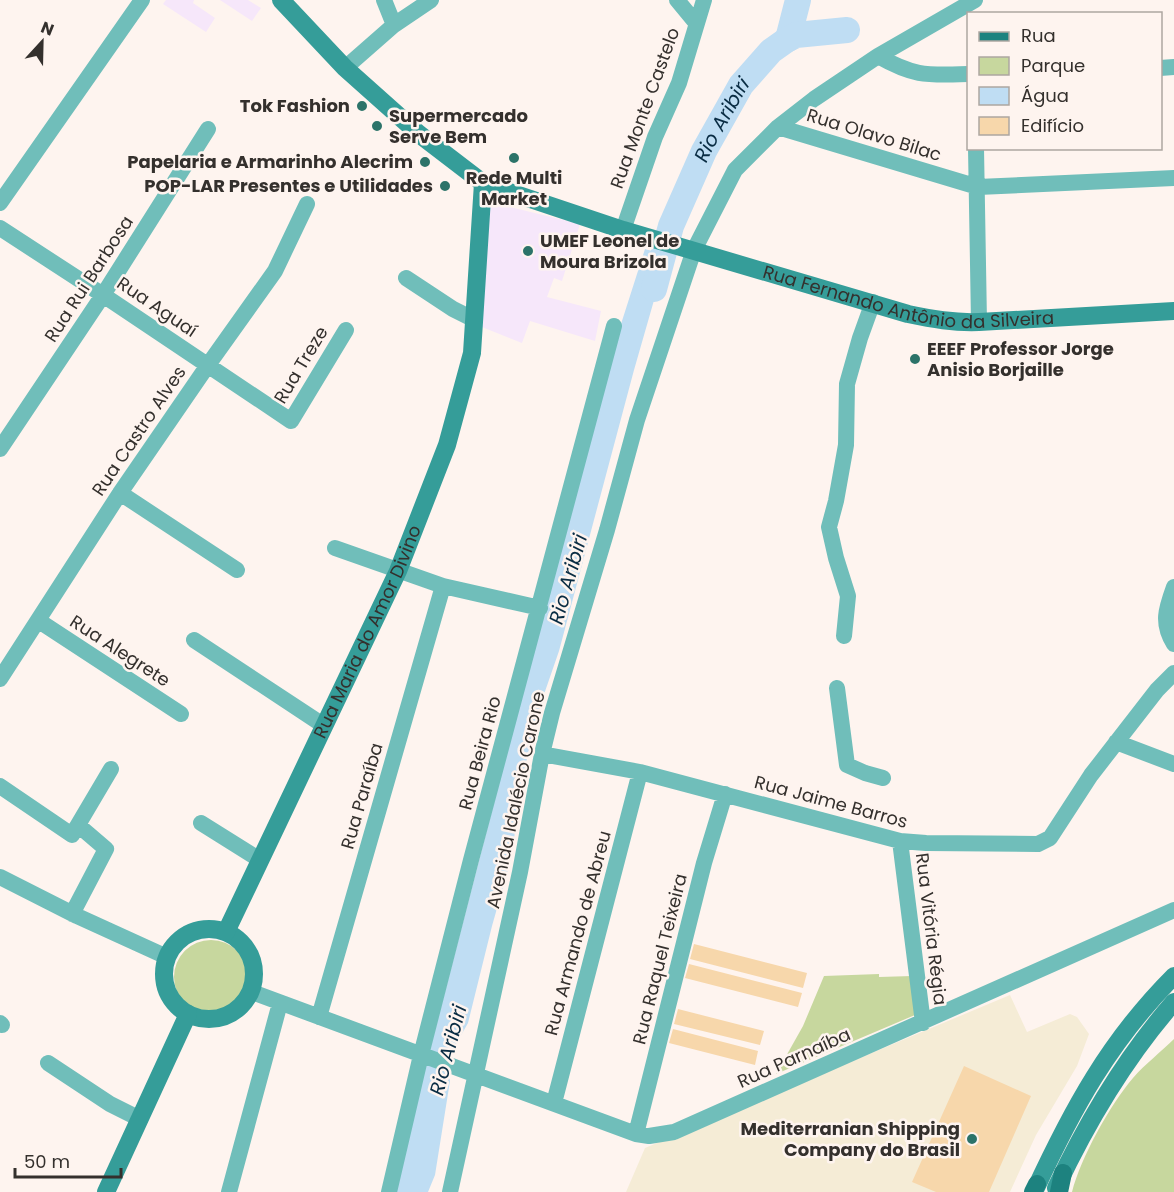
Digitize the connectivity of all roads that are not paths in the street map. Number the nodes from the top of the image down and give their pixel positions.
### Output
1 (280, 0) edge
2 (384, 0) edge
3 (431, 0) edge
4 (677, 0) edge
5 (704, 0) edge
6 (141, 1) edge
7 (972, 6) edge
8 (696, 23) junction
9 (394, 25) junction
10 (878, 56) junction
11 (345, 68) junction
12 (967, 74) edge
13 (778, 127) junction
14 (208, 129) dead end
15 (976, 150) edge
16 (1174, 178) edge
17 (483, 183) junction
18 (978, 187) junction
19 (0, 203) edge
20 (307, 204) dead end
21 (0, 228) edge
22 (623, 230) junction
23 (694, 250) junction
24 (406, 278) dead end
25 (103, 295) junction
26 (873, 302) junction
27 (1174, 311) edge
28 (475, 320) junction
29 (979, 322) junction
30 (614, 327) dead end
31 (346, 330) dead end
32 (208, 364) junction
33 (291, 421) joint
34 (0, 449) edge
35 (120, 493) junction
36 (335, 548) dead end
37 (237, 570) dead end
38 (398, 571) junction
39 (443, 586) junction
40 (1174, 587) edge
41 (540, 608) junction
42 (39, 621) junction
43 (844, 636) dead end
44 (194, 640) dead end
45 (1174, 644) edge
46 (1174, 673) edge
47 (0, 679) edge
48 (837, 688) dead end
49 (181, 714) dead end
50 (323, 725) junction
51 (1116, 742) junction
52 (542, 754) junction
53 (1174, 764) edge
54 (111, 769) dead end
55 (640, 772) junction
56 (883, 778) dead end
57 (0, 786) edge
58 (724, 794) junction
59 (201, 823) dead end
60 (78, 825) junction
61 (900, 841) junction
62 (260, 860) junction
63 (0, 878) edge
64 (1174, 910) edge
65 (72, 914) junction
66 (226, 932) junction
67 (167, 957) junction
68 (1174, 976) edge
69 (252, 992) junction
70 (1174, 1002) edge
71 (280, 1003) junction
72 (188, 1014) junction
73 (320, 1017) junction
74 (923, 1023) junction
75 (423, 1055) junction
76 (48, 1062) dead end
77 (476, 1076) junction
78 (554, 1103) junction
79 (140, 1119) junction
80 (636, 1134) junction
81 (1063, 1173) junction
82 (1039, 1190) edge
83 (106, 1192) edge
84 (229, 1192) edge
85 (389, 1192) edge
86 (450, 1192) edge
87 (1059, 1192) edge

1 - 11 street, Rua Fernando Antônio da Silveira
2 - 9 street
3 - 9 street
4 - 8 street
5 - 8 street, Rua Monte Castelo
6 - 19 street
7 - 10 street, Avenida Idalécio Carone
8 - 22 street, Rua Monte Castelo
9 - 11 street
10 - 12 street
10 - 13 street, Avenida Idalécio Carone
11 - 17 street, Rua Fernando Antônio da Silveira
13 - 18 street, Rua Olavo Bilac
13 - 23 street, Avenida Idalécio Carone
14 - 25 street, Rua Rui Barbosa
15 - 18 street
16 - 18 street, Rua Olavo Bilac
17 - 22 street, Rua Fernando Antônio da Silveira
17 - 28 street, Rua Maria do Amor Divino
18 - 29 street
20 - 32 street, Rua Castro Alves
21 - 25 street, Rua Aguaí
22 - 23 street, Rua Fernando Antônio da Silveira
23 - 26 street, Rua Fernando Antônio da Silveira
23 - 52 street, Avenida Idalécio Carone
24 - 28 street
25 - 32 street, Rua Aguaí
25 - 34 street, Rua Rui Barbosa
26 - 29 street, Rua Fernando Antônio da Silveira
26 - 43 street
27 - 29 street, Rua Fernando Antônio da Silveira
28 - 38 street, Rua Maria do Amor Divino
30 - 41 street, Rua Beira Rio
31 - 33 street, Rua Treze
32 - 33 street, Rua Aguaí
32 - 35 street, Rua Castro Alves
35 - 37 street
35 - 42 street, Rua Castro Alves
36 - 38 street
38 - 39 street
38 - 50 street, Rua Maria do Amor Divino
39 - 41 street
39 - 73 street, Rua Paraíba
40 - 45 street
41 - 75 street, Rua Beira Rio
42 - 47 street, Rua Castro Alves
42 - 49 street, Rua Alegrete
44 - 50 street
46 - 51 street, Rua Jaime Barros
48 - 56 street
50 - 62 street, Rua Maria do Amor Divino
51 - 53 street
51 - 61 street, Rua Jaime Barros
52 - 55 street, Rua Jaime Barros
52 - 77 street, Avenida Idalécio Carone
54 - 60 street
55 - 58 street, Rua Jaime Barros
55 - 78 street, Rua Armando de Abreu
57 - 60 street
58 - 61 street, Rua Jaime Barros
58 - 80 street, Rua Raquel Teixeira
59 - 62 street
60 - 65 street
61 - 74 street, Rua Vitória Régia
62 - 66 street, Rua Maria do Amor Divino
63 - 65 street
64 - 74 street, Rua Parnaíba
65 - 67 street
66 - 67 street
66 - 69 street
67 - 72 street
68 - 82 street
69 - 71 street
69 - 72 street
70 - 81 street
71 - 73 street
71 - 84 street
72 - 79 street
73 - 75 street
74 - 80 street, Rua Parnaíba
75 - 77 street, Rua Parnaíba
75 - 85 street, Rua Beira Rio
76 - 79 street
77 - 78 street, Rua Parnaíba
77 - 86 street, Avenida Idalécio Carone
78 - 80 street, Rua Parnaíba
79 - 83 street
81 - 82 street
81 - 87 main road

